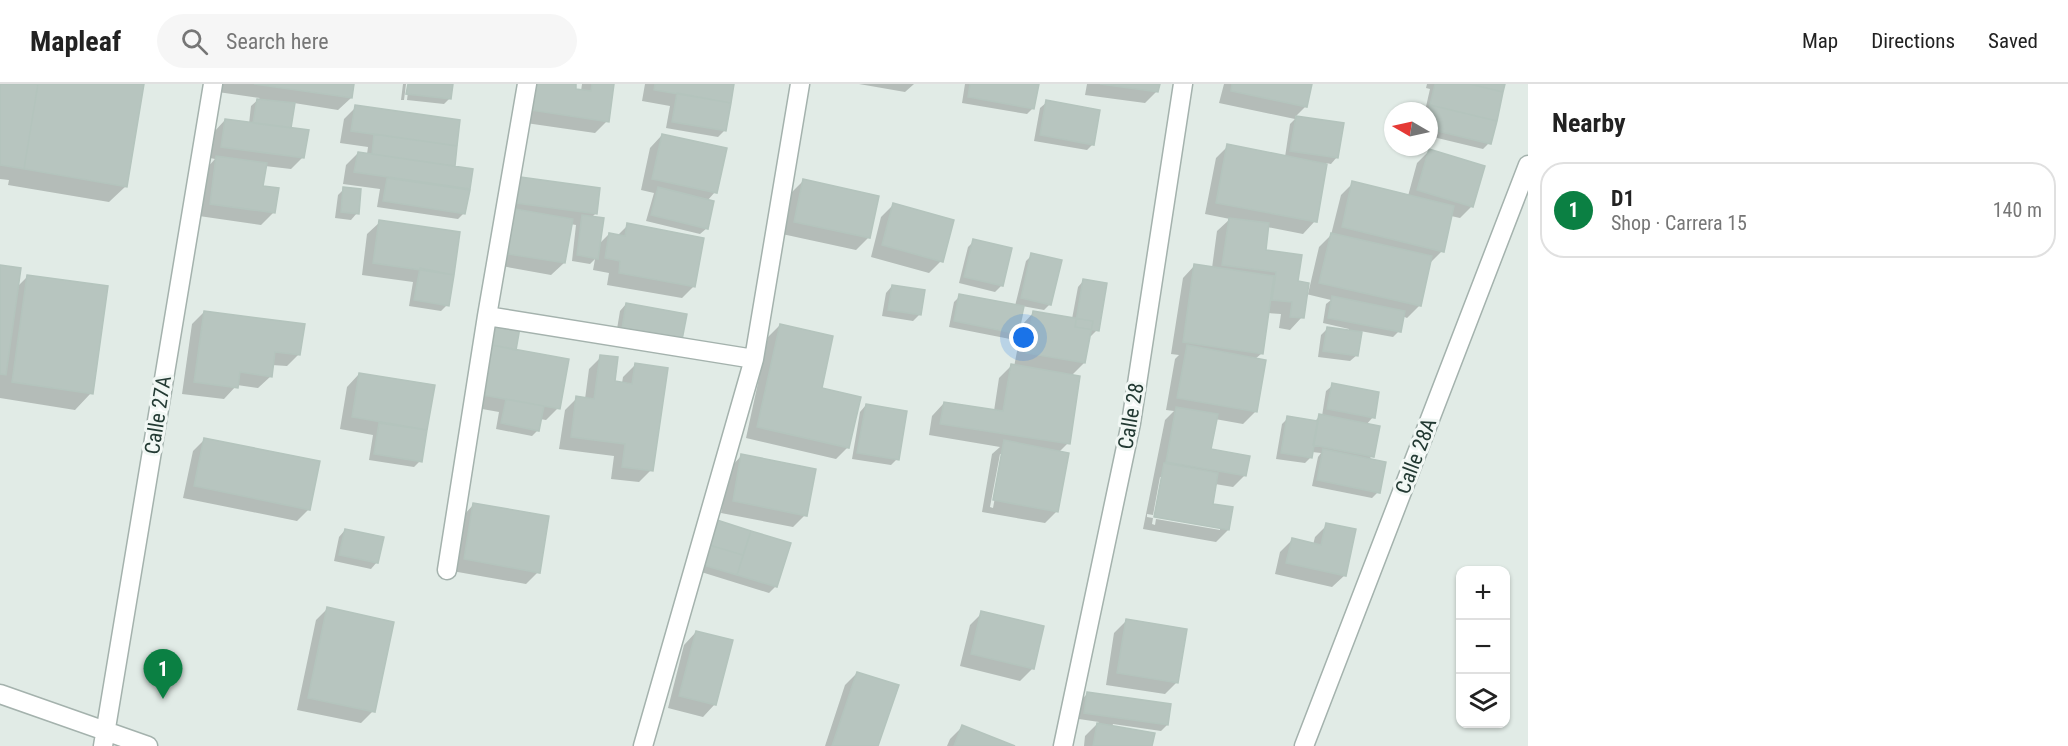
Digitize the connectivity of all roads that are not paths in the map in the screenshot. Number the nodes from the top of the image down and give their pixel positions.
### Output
1 (213, 84) edge
2 (527, 84) edge
3 (800, 84) edge
4 (1183, 84) edge
5 (1528, 165) edge
6 (487, 316) junction
7 (753, 359) junction
8 (447, 570) dead end
9 (0, 694) edge
10 (104, 738) edge
11 (148, 746) edge
12 (643, 746) edge
13 (1064, 746) edge
14 (1304, 746) edge

1 - 10 street, Calle 27A
2 - 6 street
3 - 7 street
4 - 13 street, Calle 28
5 - 14 street, Calle 28A
6 - 7 street
6 - 8 street
7 - 12 street
9 - 10 street
10 - 11 street

